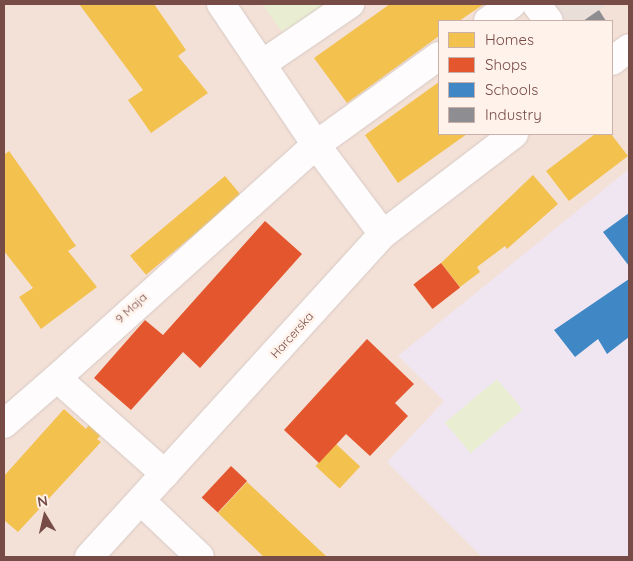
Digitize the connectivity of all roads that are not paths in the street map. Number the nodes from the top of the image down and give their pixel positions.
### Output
1 (221, 4) edge
2 (350, 4) edge
3 (512, 4) edge
4 (536, 4) edge
5 (489, 20) edge
6 (547, 20) edge
7 (629, 48) edge
8 (438, 57) edge
9 (613, 60) edge
10 (262, 64) junction
11 (513, 135) edge
12 (316, 145) junction
13 (383, 234) junction
14 (58, 378) junction
15 (4, 424) edge
16 (165, 474) junction
17 (141, 501) junction
18 (89, 557) edge
19 (200, 557) edge

1 - 10 street
2 - 10 street
3 - 5 street
4 - 6 street
7 - 9 street
8 - 12 street, 9 Maja
10 - 12 street
11 - 13 street, Harcerska
12 - 13 street
12 - 14 street, 9 Maja
13 - 16 street, Harcerska
14 - 15 street, 9 Maja
14 - 16 street
16 - 17 street, Harcerska
17 - 18 street, Harcerska
17 - 19 street

